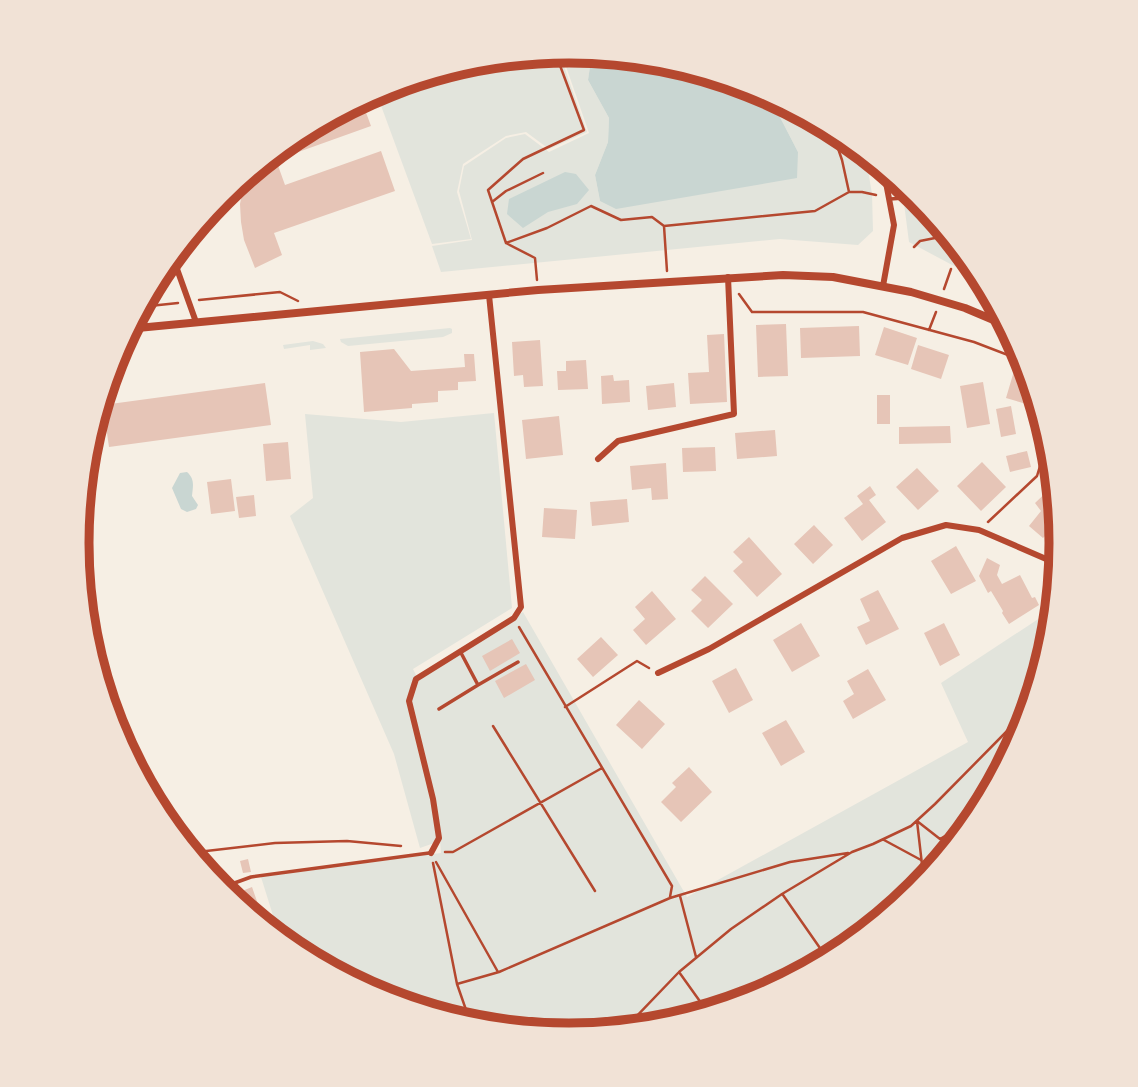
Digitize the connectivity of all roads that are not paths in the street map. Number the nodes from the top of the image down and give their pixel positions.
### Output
1 (886, 182) edge
2 (903, 198) edge
3 (890, 199) junction
4 (176, 267) edge
5 (727, 277) junction
6 (883, 286) junction
7 (489, 295) junction
8 (994, 320) edge
9 (196, 322) junction
10 (140, 328) edge
11 (598, 458) dead end
12 (1049, 560) edge
13 (460, 651) junction
14 (518, 662) dead end
15 (659, 673) road end
16 (478, 685) junction
17 (439, 709) dead end
18 (431, 853) joint
19 (231, 884) edge

1 - 3 street
2 - 3 lane
3 - 6 street
4 - 9 street
5 - 6 street
5 - 7 street
5 - 11 street
6 - 8 street
7 - 9 street
7 - 13 street
9 - 10 street
12 - 15 street
13 - 16 lane
13 - 18 street
14 - 16 lane
16 - 17 lane
18 - 19 lane

